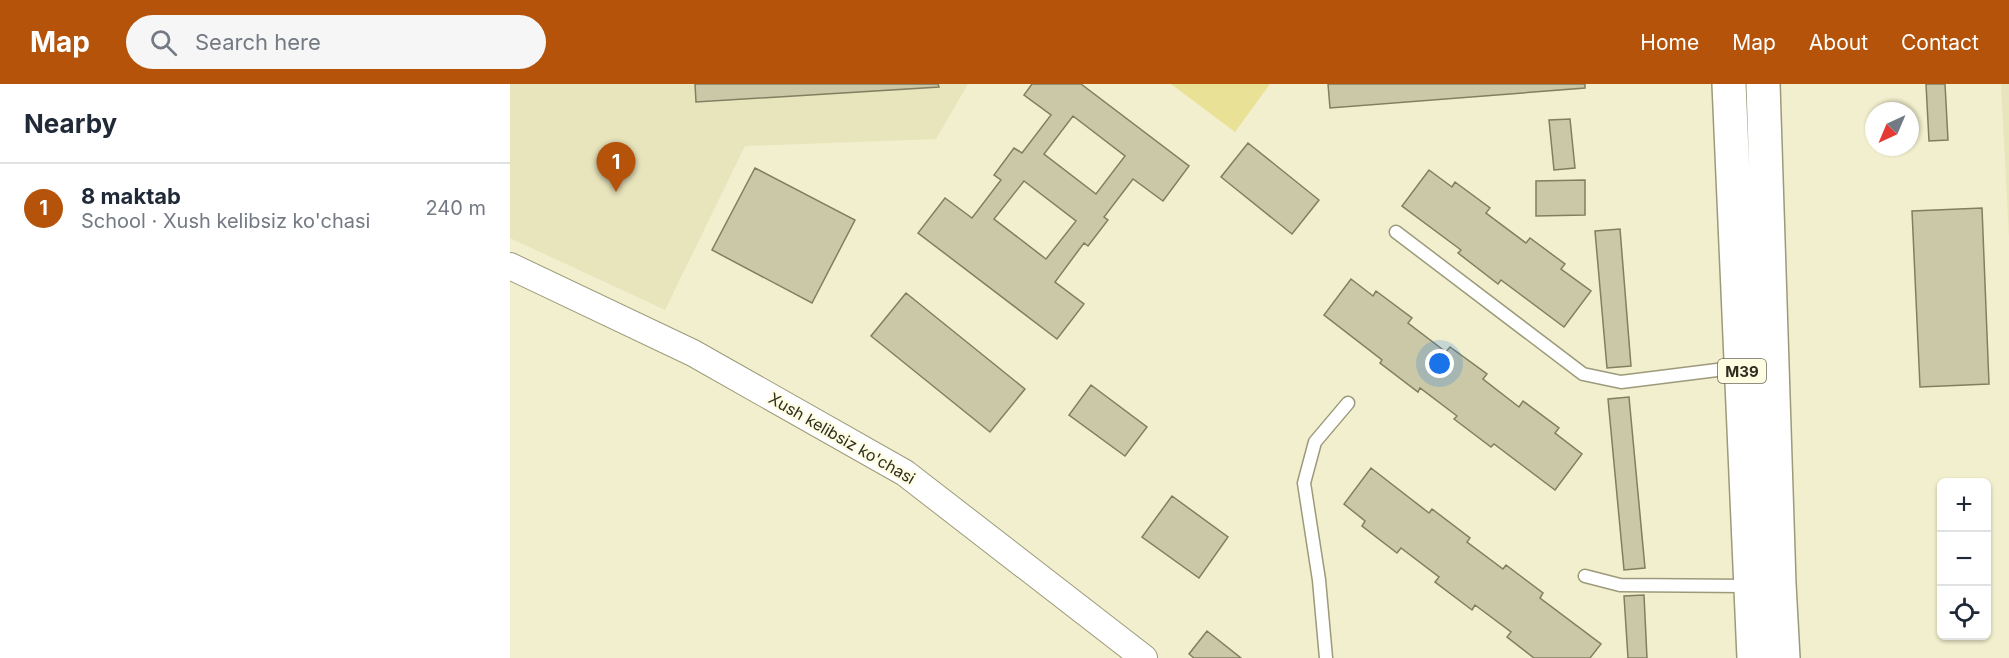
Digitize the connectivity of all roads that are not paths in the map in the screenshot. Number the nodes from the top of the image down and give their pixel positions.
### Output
1 (1729, 84) edge
2 (1763, 84) edge
3 (1396, 232) dead end
4 (510, 266) edge
5 (1742, 367) junction
6 (1348, 403) dead end
7 (1585, 576) dead end
8 (1751, 586) junction
9 (1144, 658) edge
10 (1326, 658) edge
11 (1754, 658) edge
12 (1783, 658) edge

1 - 5 highway, M39
2 - 12 highway, M39
3 - 5 lane
4 - 9 street, Xush kelibsiz ko'chasi
5 - 8 highway, M39
6 - 10 lane
7 - 8 lane
8 - 11 highway, M39

